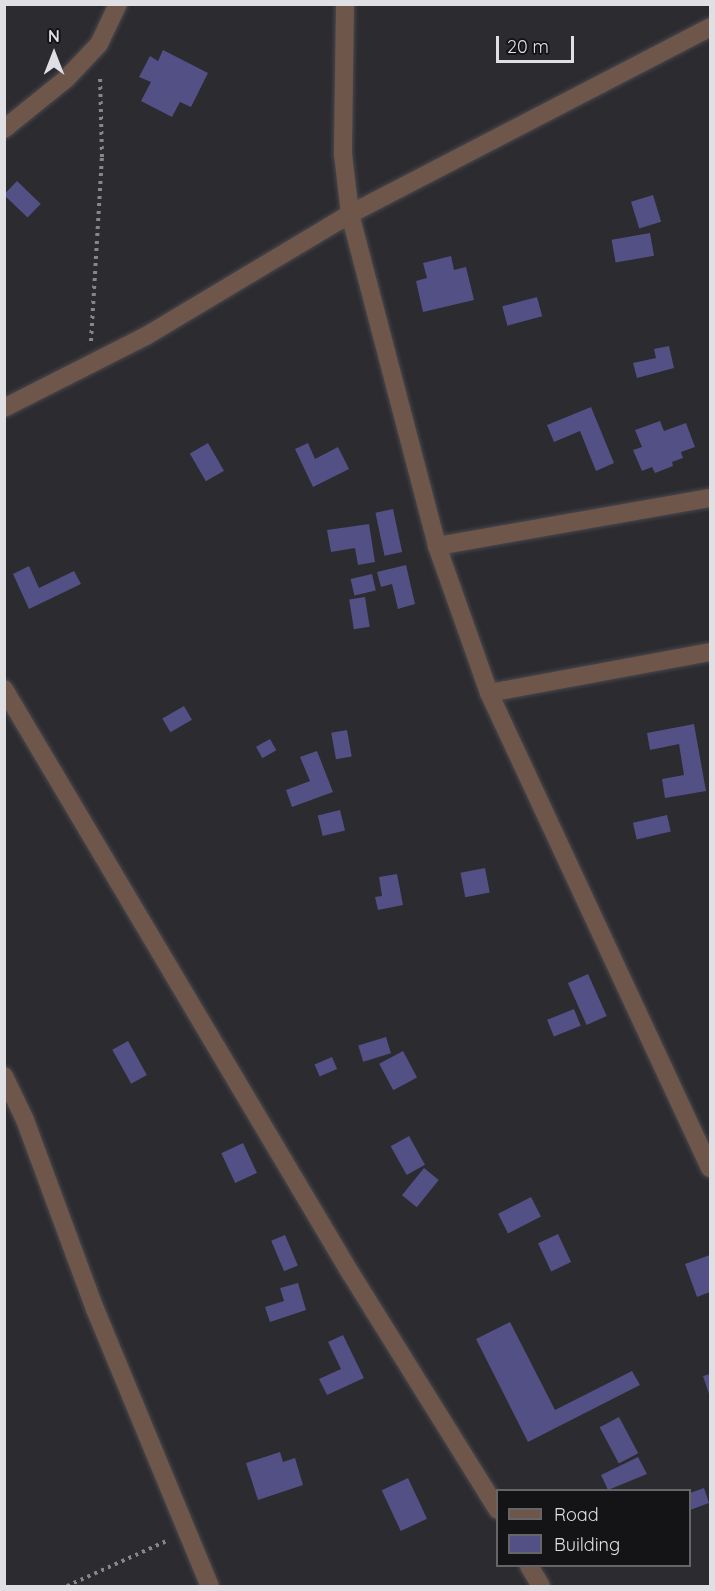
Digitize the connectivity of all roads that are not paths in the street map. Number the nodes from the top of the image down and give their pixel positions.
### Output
1 (118, 4) edge
2 (345, 4) edge
3 (711, 27) edge
4 (4, 129) edge
5 (350, 214) junction
6 (4, 408) edge
7 (711, 498) edge
8 (437, 546) junction
9 (711, 652) edge
10 (4, 689) edge
11 (489, 693) junction
12 (4, 1076) edge
13 (711, 1168) edge
14 (496, 1507) edge
15 (530, 1567) edge
16 (210, 1587) edge
17 (540, 1587) edge

1 - 4 street
2 - 5 street
3 - 5 street
5 - 6 street
5 - 8 street
7 - 8 street
8 - 11 street
9 - 11 street
10 - 14 street
11 - 13 street
12 - 16 street
15 - 17 street

